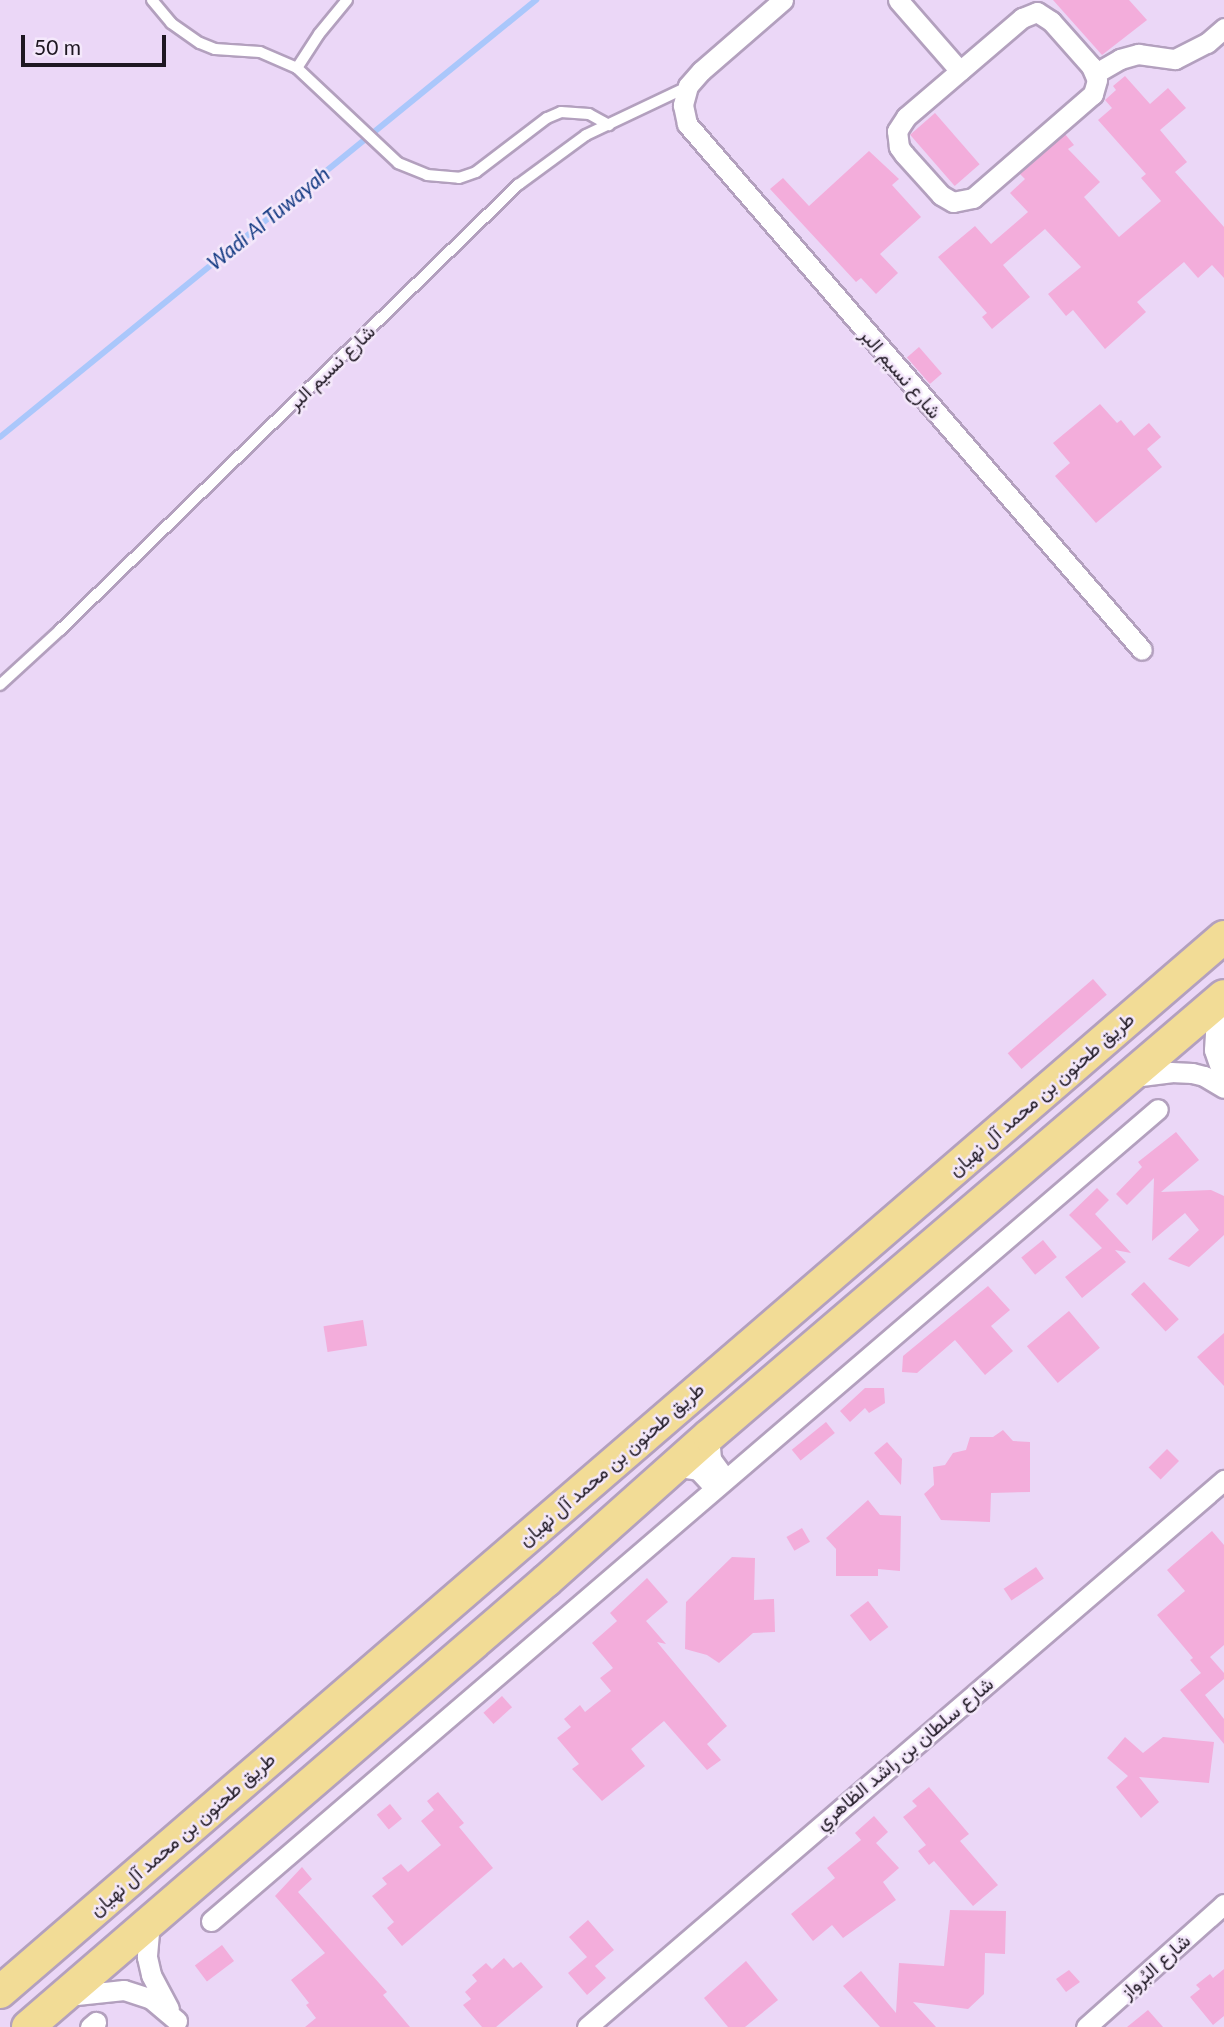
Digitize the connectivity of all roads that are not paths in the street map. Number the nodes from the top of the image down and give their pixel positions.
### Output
1 (152, 0) edge
2 (347, 0) edge
3 (783, 0) edge
4 (898, 0) edge
5 (1224, 27) edge
6 (297, 68) junction
7 (960, 71) junction
8 (1096, 73) junction
9 (688, 86) junction
10 (609, 125) junction
11 (1142, 650) dead end
12 (0, 685) edge
13 (1224, 937) edge
14 (1221, 999) edge
15 (1129, 1078) junction
16 (1224, 1079) edge
17 (1224, 1088) edge
18 (1158, 1109) dead end
19 (710, 1380) junction
20 (709, 1436) junction
21 (674, 1466) junction
22 (1224, 1480) edge
23 (719, 1483) junction
24 (546, 1581) junction
25 (1224, 1904) edge
26 (150, 1921) junction
27 (211, 1921) dead end
28 (0, 1992) edge
29 (62, 1997) junction
30 (180, 2024) edge
31 (28, 2027) edge
32 (587, 2027) edge
33 (1086, 2027) edge

1 - 6 lane
2 - 6 lane
3 - 9 street, شارع نسيم البر
4 - 7 street
5 - 8 street
6 - 10 lane
7 - 8 street
7 - 8 street
9 - 10 lane, شارع نسيم البر
9 - 11 street, شارع نسيم البر
10 - 12 lane, شارع نسيم البر
13 - 19 main road, طريق طحنون بن محمد آل نهيان
14 - 15 main road
14 - 16 street
15 - 17 street
15 - 20 main road
18 - 23 street
19 - 24 main road
19 - 28 main road, طريق طحنون بن محمد آل نهيان
20 - 21 main road
20 - 23 street
21 - 23 street
21 - 24 main road
22 - 32 street, شارع سلطان بن راشد الظاهري
23 - 27 street
24 - 26 main road
25 - 33 street, شارع البُرواز
26 - 29 main road
26 - 30 street
29 - 30 street
29 - 31 main road

